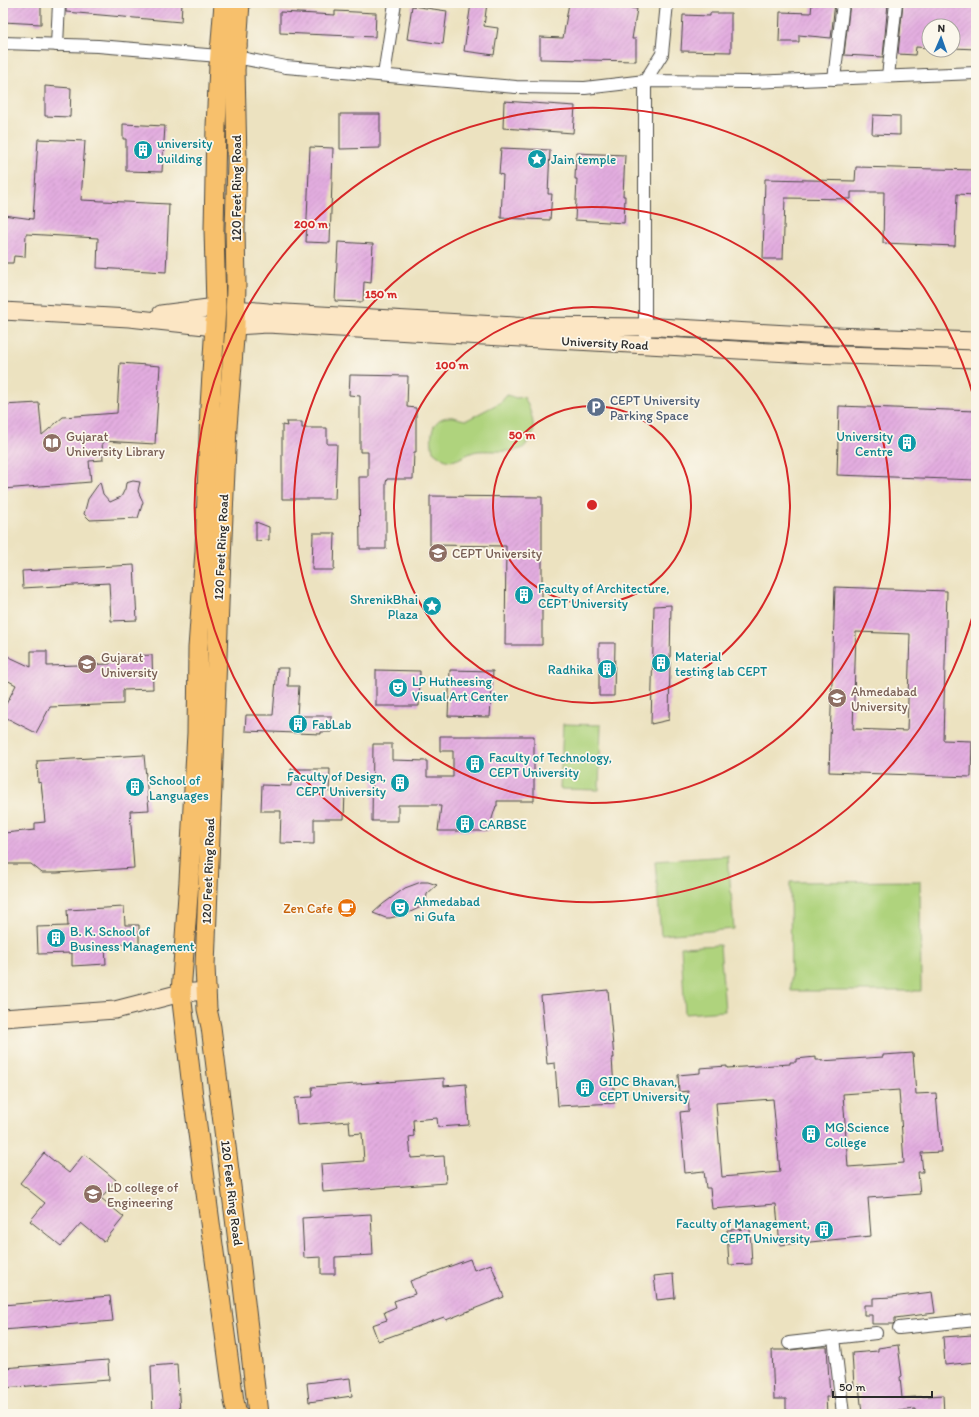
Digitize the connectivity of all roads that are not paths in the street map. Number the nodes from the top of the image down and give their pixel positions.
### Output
1 (59, 3) edge
2 (224, 3) edge
3 (240, 3) edge
4 (395, 3) edge
5 (668, 3) edge
6 (843, 3) edge
7 (896, 3) edge
8 (3, 43) edge
9 (57, 45) junction
10 (228, 57) junction
11 (976, 73) edge
12 (384, 75) junction
13 (888, 76) junction
14 (834, 79) junction
15 (645, 81) junction
16 (216, 308) junction
17 (3, 311) edge
18 (235, 317) junction
19 (129, 318) junction
20 (215, 327) junction
21 (645, 327) junction
22 (976, 341) edge
23 (644, 345) junction
24 (976, 359) edge
25 (207, 991) junction
26 (181, 993) junction
27 (3, 1018) edge
28 (976, 1320) edge
29 (899, 1328) dead end
30 (876, 1333) dead end
31 (834, 1338) junction
32 (789, 1343) dead end
33 (237, 1414) edge
34 (258, 1414) edge
35 (843, 1414) edge

1 - 9 street
2 - 10 main road, 120 Feet Ring Road
3 - 10 main road, 120 Feet Ring Road
4 - 12 street
5 - 15 street
6 - 14 street
7 - 13 street
8 - 9 street
9 - 10 street
10 - 12 street
10 - 16 main road, 120 Feet Ring Road
10 - 18 main road, 120 Feet Ring Road
11 - 13 street
12 - 15 street
13 - 14 street
14 - 15 street
15 - 21 street
16 - 18 main road
16 - 19 street
16 - 20 main road, 120 Feet Ring Road
17 - 19 street
18 - 20 main road
18 - 21 street, University Road
18 - 23 street, University Road
18 - 25 main road, 120 Feet Ring Road
19 - 20 street
20 - 26 main road, 120 Feet Ring Road
21 - 22 street, University Road
21 - 23 street
23 - 24 street, University Road
25 - 26 street
25 - 34 main road, 120 Feet Ring Road
26 - 27 street
26 - 33 main road, 120 Feet Ring Road
28 - 29 street
30 - 31 street
31 - 32 street
31 - 35 street

